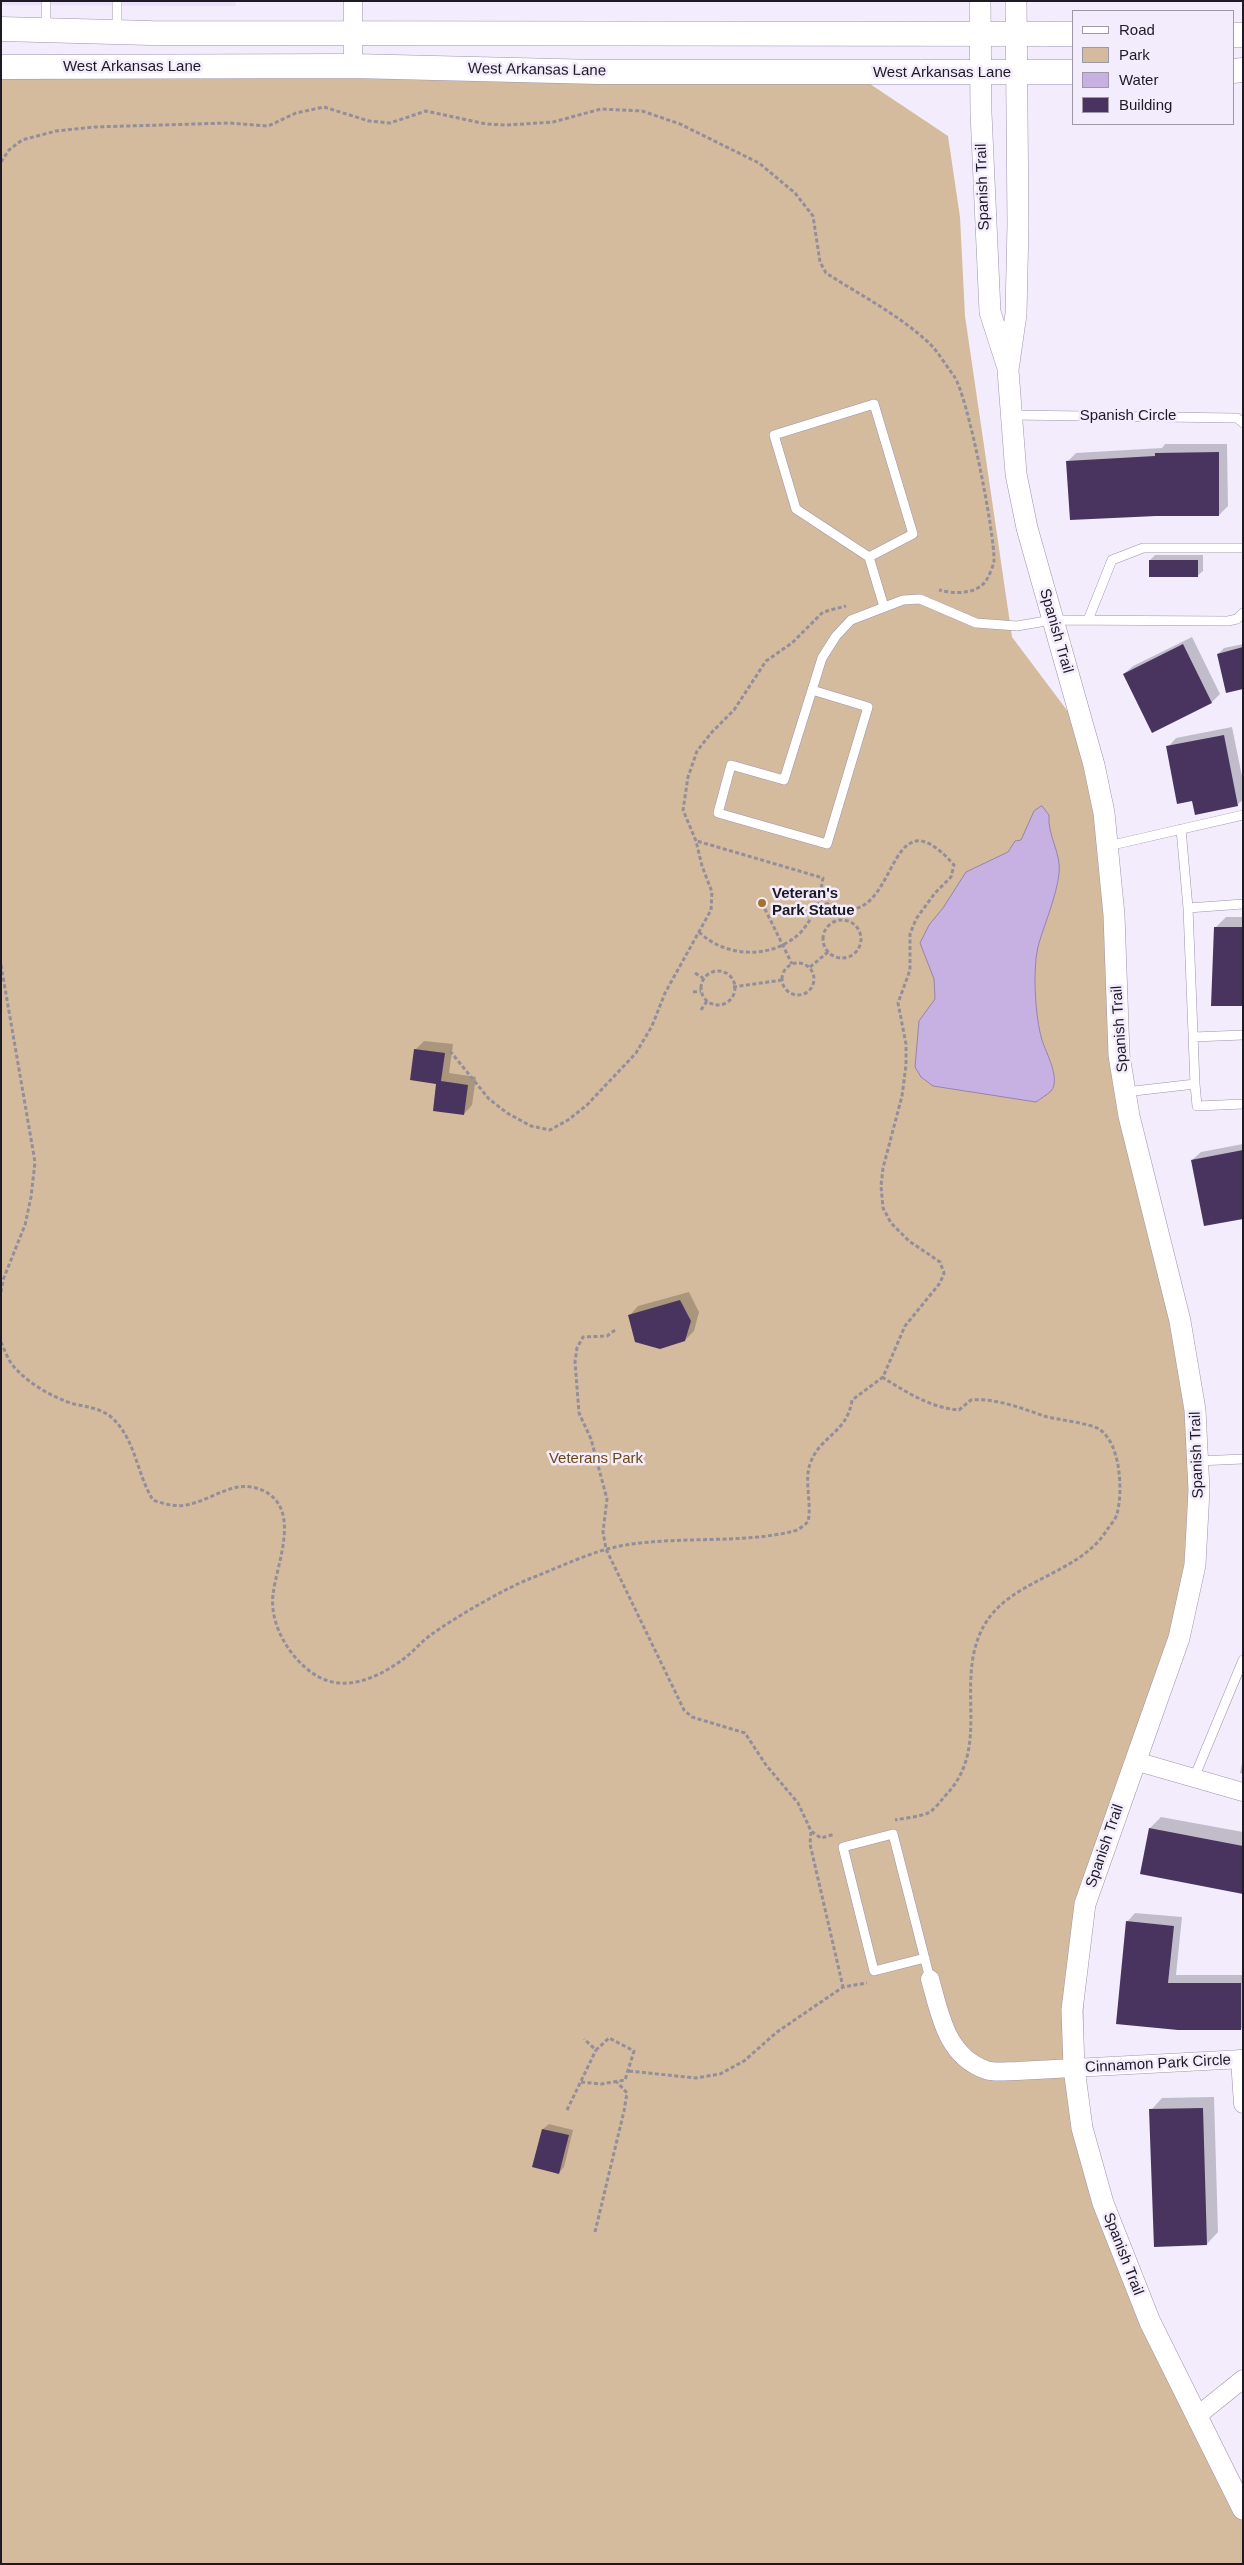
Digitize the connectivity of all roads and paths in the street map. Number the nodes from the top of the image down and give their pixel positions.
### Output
1 (46, 1) edge
2 (117, 1) edge
3 (353, 1) edge
4 (980, 1) edge
5 (1016, 1) edge
6 (1, 29) edge
7 (46, 30) junction
8 (117, 32) junction
9 (353, 32) junction
10 (980, 33) junction
11 (1016, 34) junction
12 (1072, 34) edge
13 (353, 66) junction
14 (1, 67) edge
15 (1072, 72) edge
16 (980, 73) junction
17 (1017, 73) junction
18 (1, 162) edge
19 (1008, 370) junction
20 (1010, 415) junction
21 (1243, 423) edge
22 (1243, 548) edge
23 (869, 557) junction
24 (934, 589) dead end
25 (848, 606) dead end
26 (884, 607) junction
27 (1243, 613) edge
28 (1052, 620) junction
29 (1088, 620) junction
30 (812, 690) junction
31 (1243, 815) edge
32 (1181, 829) junction
33 (696, 841) junction
34 (1107, 846) junction
35 (824, 896) junction
36 (762, 903) dead end
37 (1243, 904) edge
38 (1188, 908) junction
39 (699, 932) junction
40 (782, 946) junction
41 (828, 952) junction
42 (792, 964) junction
43 (1, 965) edge
44 (810, 967) junction
45 (695, 973) dead end
46 (703, 978) junction
47 (782, 980) junction
48 (733, 987) junction
49 (701, 991) junction
50 (693, 992) dead end
51 (707, 1001) junction
52 (701, 1010) dead end
53 (1243, 1035) edge
54 (1193, 1037) junction
55 (450, 1051) dead end
56 (1195, 1084) junction
57 (1125, 1092) junction
58 (1243, 1104) edge
59 (1, 1292) edge
60 (615, 1330) dead end
61 (1, 1342) edge
62 (882, 1377) junction
63 (1243, 1459) edge
64 (1198, 1461) junction
65 (606, 1549) junction
66 (1243, 1660) edge
67 (1135, 1761) junction
68 (1194, 1778) junction
69 (1243, 1792) edge
70 (894, 1821) dead end
71 (812, 1831) junction
72 (839, 1834) dead end
73 (925, 1958) junction
74 (930, 1979) joint
75 (855, 1985) dead end
76 (843, 1988) junction
77 (584, 2039) dead end
78 (596, 2050) junction
79 (1242, 2059) edge
80 (1074, 2068) junction
81 (629, 2071) junction
82 (581, 2082) junction
83 (617, 2082) junction
84 (1243, 2104) edge
85 (567, 2110) dead end
86 (595, 2232) dead end
87 (1243, 2379) edge
88 (1197, 2416) junction
89 (1243, 2508) edge

1 - 7 lane
2 - 8 lane
3 - 9 street
4 - 10 street, Spanish Trail
5 - 11 street, Spanish Trail
6 - 7 main road
7 - 8 main road
8 - 9 main road
9 - 10 main road
9 - 13 street
10 - 11 main road
10 - 16 street, Spanish Trail
11 - 12 main road
11 - 17 street, Spanish Trail
13 - 14 main road, West Arkansas Lane
13 - 16 main road, West Arkansas Lane
15 - 17 main road, West Arkansas Lane
16 - 17 main road, West Arkansas Lane
16 - 19 street, Spanish Trail
17 - 19 street, Spanish Trail
18 - 24 path
19 - 20 street, Spanish Trail
20 - 21 lane, Spanish Circle
20 - 28 street, Spanish Trail
22 - 29 lane
23 - 23 lane
23 - 26 lane
25 - 33 path
26 - 28 lane
26 - 30 lane
27 - 29 lane
28 - 29 lane
28 - 34 street, Spanish Trail
30 - 30 lane
31 - 32 lane
32 - 34 lane
32 - 38 lane
33 - 35 path
33 - 39 path
34 - 57 street, Spanish Trail
35 - 40 path
35 - 62 path
36 - 40 path
37 - 38 lane
38 - 54 lane
39 - 40 path
39 - 55 path
40 - 42 path
41 - 41 path
41 - 44 path
42 - 44 path
42 - 47 path
43 - 59 path
44 - 47 path
45 - 46 path
46 - 48 path
46 - 49 path
47 - 48 path
48 - 51 path
49 - 50 path
49 - 51 path
51 - 52 path
53 - 54 lane
54 - 56 lane
56 - 57 lane
56 - 58 lane
57 - 64 street, Spanish Trail
60 - 65 path
61 - 65 path
62 - 65 path
62 - 70 path
63 - 64 lane
64 - 67 street, Spanish Trail
65 - 71 path
66 - 68 lane
67 - 68 street
67 - 80 street, Spanish Trail
68 - 69 street
71 - 72 path
71 - 76 path
73 - 73 lane
73 - 74 lane
74 - 80 street, Cinnamon Park Circle
75 - 76 path
76 - 81 path
77 - 78 path
78 - 81 path
78 - 82 path
79 - 80 street, Cinnamon Park Circle
79 - 84 street
80 - 88 street, Spanish Trail
81 - 83 path
82 - 83 path
82 - 85 path
83 - 86 path
87 - 88 street
88 - 89 street, Spanish Trail

